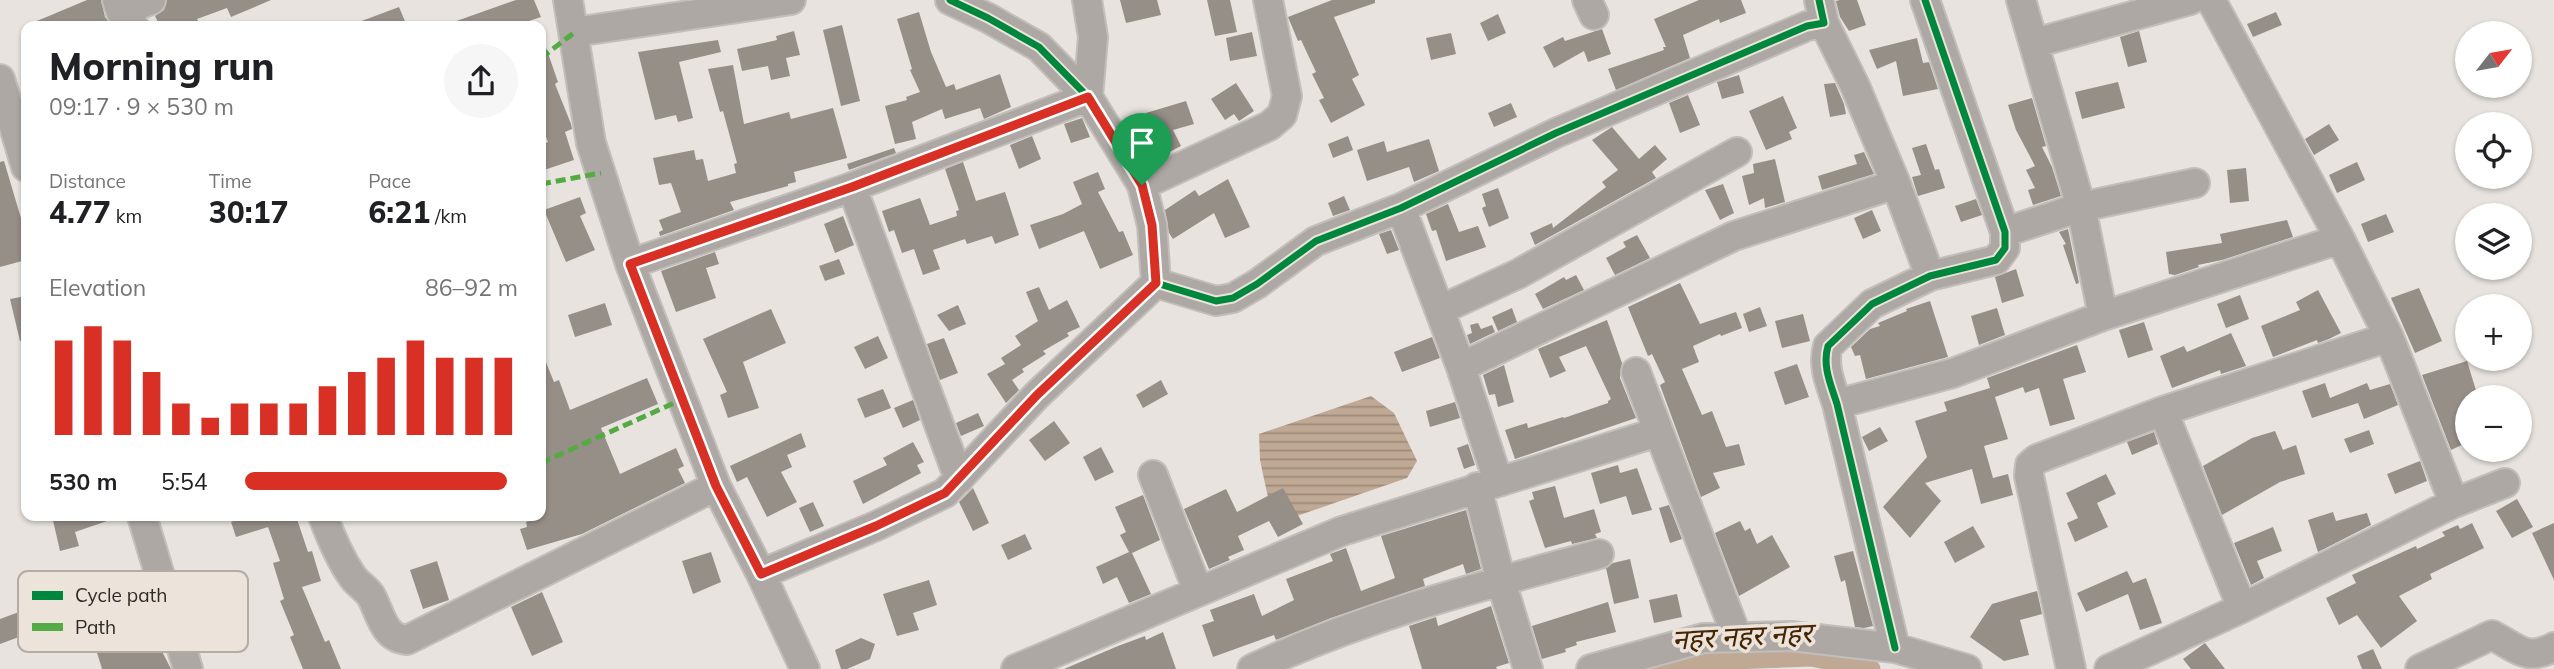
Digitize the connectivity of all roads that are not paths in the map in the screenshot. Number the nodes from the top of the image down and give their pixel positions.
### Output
1 (151, 0) edge
2 (568, 0) edge
3 (791, 0) edge
4 (950, 0) edge
5 (1087, 0) edge
6 (1268, 0) edge
7 (1925, 0) edge
8 (2021, 0) edge
9 (2190, 0) edge
10 (2211, 0) edge
11 (1821, 11) edge
12 (124, 13) edge
13 (575, 32) junction
14 (2035, 43) junction
15 (0, 79) edge
16 (1088, 97) junction
17 (21, 150) edge
18 (1737, 152) dead end
19 (2195, 183) dead end
20 (1896, 184) junction
21 (1142, 185) junction
22 (852, 187) junction
23 (2081, 207) junction
24 (1401, 208) junction
25 (2006, 232) junction
26 (2340, 239) junction
27 (630, 264) junction
28 (1930, 276) junction
29 (1156, 283) junction
30 (1440, 310) junction
31 (2103, 316) junction
32 (2389, 337) junction
33 (1461, 367) junction
34 (1636, 372) dead end
35 (1837, 404) junction
36 (2164, 411) junction
37 (1658, 432) junction
38 (1153, 475) dead end
39 (959, 479) junction
40 (2505, 483) dead end
41 (1488, 484) junction
42 (716, 486) junction
43 (2454, 503) junction
44 (144, 521) edge
45 (325, 521) edge
46 (1600, 554) dead end
47 (159, 571) edge
48 (761, 574) junction
49 (1501, 581) junction
50 (1198, 592) junction
51 (2242, 608) junction
52 (1737, 637) junction
53 (2506, 642) junction
54 (2554, 647) edge
55 (1895, 648) junction
56 (183, 652) edge
57 (188, 669) edge
58 (804, 669) edge
59 (1016, 669) edge
60 (1252, 669) edge
61 (1528, 669) edge
62 (1591, 669) edge
63 (1967, 669) edge
64 (2071, 669) edge
65 (2109, 669) edge
66 (2420, 669) edge
67 (2512, 669) edge

1 - 12 street
2 - 13 street
3 - 13 street
4 - 16 street
5 - 16 street
6 - 21 street
7 - 25 street
8 - 14 street
9 - 14 street
10 - 26 street
11 - 20 street
11 - 24 street
13 - 27 street
14 - 23 street
15 - 17 street
16 - 21 street
16 - 22 street
18 - 30 street
19 - 23 street
20 - 28 street
20 - 33 street
21 - 29 street
22 - 27 street
22 - 39 street
23 - 25 street
23 - 31 street
24 - 29 street
24 - 30 street
25 - 28 street
26 - 31 street
26 - 32 street
27 - 42 street
28 - 35 street
29 - 39 street
30 - 33 street
31 - 35 street
32 - 36 street
32 - 43 street
33 - 41 street
34 - 37 street
35 - 55 street
36 - 51 street
36 - 64 street
37 - 41 street
37 - 52 street
38 - 50 street
39 - 48 street
40 - 43 street
41 - 49 street
41 - 50 street
42 - 45 street
42 - 48 street
43 - 51 street
44 - 47 street
46 - 49 street
48 - 58 street
49 - 60 street
49 - 61 street
50 - 59 street
51 - 65 street
52 - 55 street
52 - 62 street
53 - 54 street
53 - 66 street
53 - 67 street
55 - 63 street
56 - 57 street

